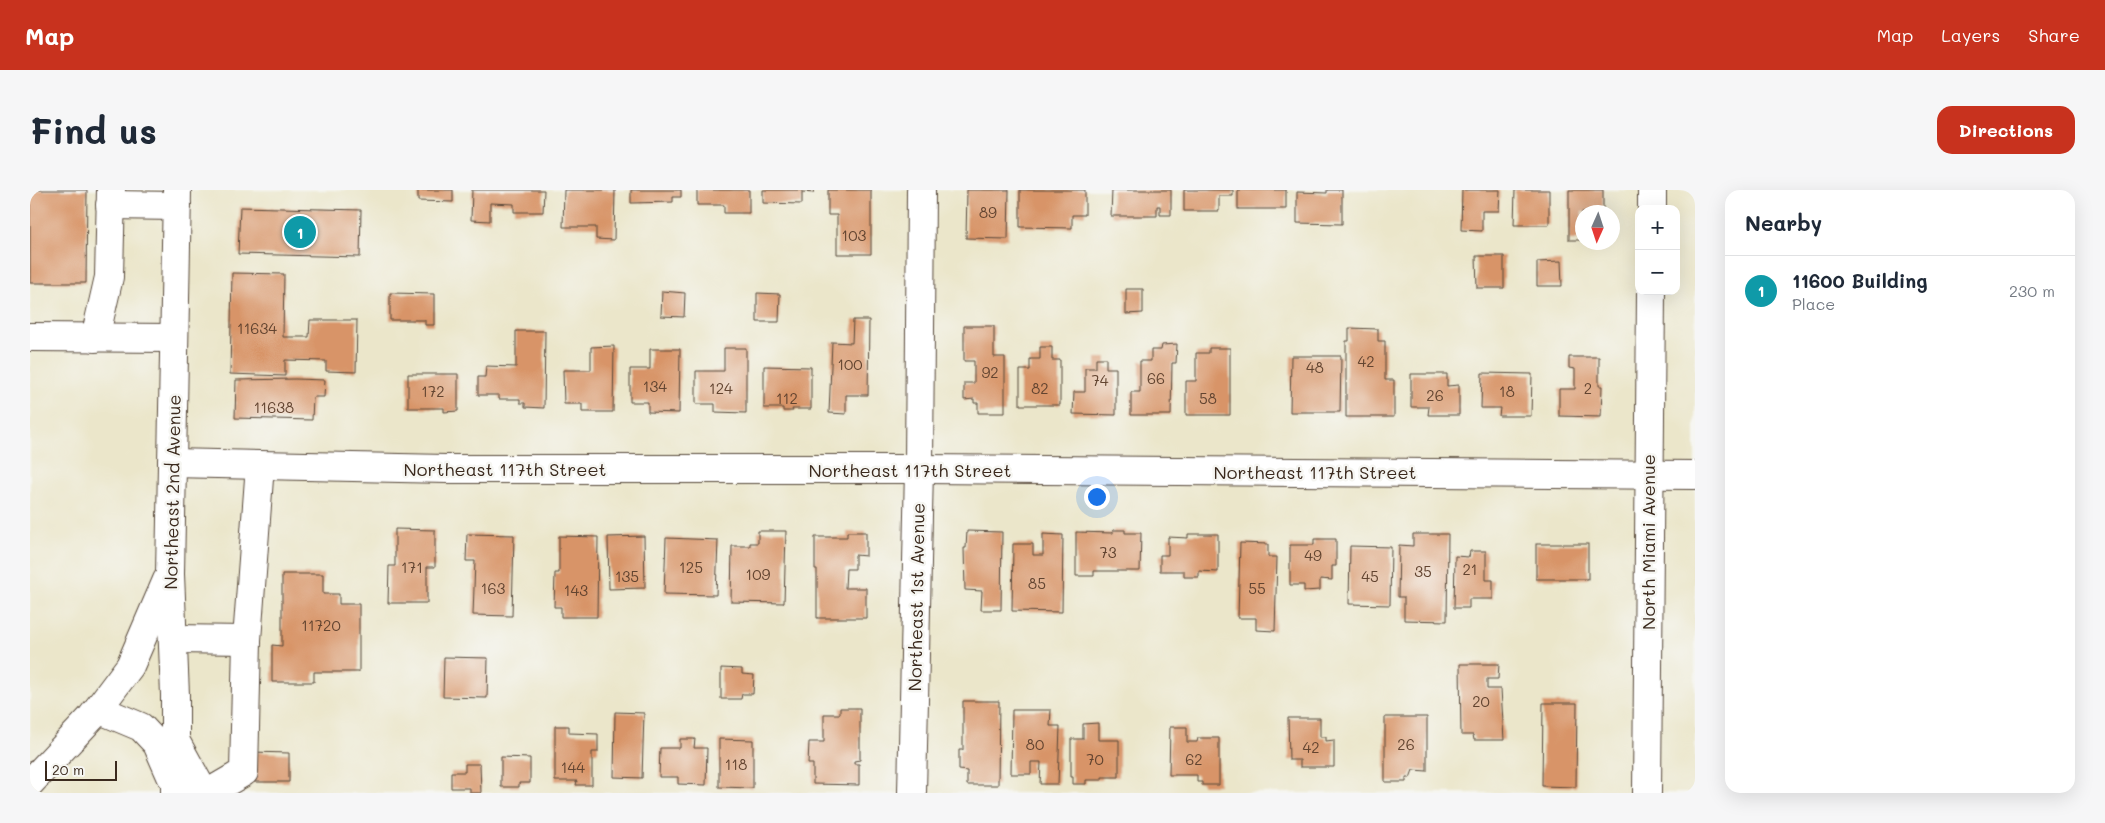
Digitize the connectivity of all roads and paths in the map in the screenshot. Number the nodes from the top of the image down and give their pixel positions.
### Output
1 (921, 190) edge
2 (1652, 190) edge
3 (110, 197) edge
4 (177, 198) edge
5 (1652, 205) edge
6 (1651, 295) edge
7 (30, 337) edge
8 (95, 338) junction
9 (174, 338) junction
10 (172, 463) junction
11 (260, 465) junction
12 (919, 469) junction
13 (1648, 475) junction
14 (1695, 475) edge
15 (170, 574) junction
16 (173, 640) junction
17 (247, 640) junction
18 (98, 708) junction
19 (175, 740) junction
20 (30, 783) edge
21 (175, 789) edge
22 (204, 793) edge
23 (208, 793) edge
24 (912, 793) edge
25 (1647, 793) edge

1 - 12 street, Northeast 1st Avenue
2 - 5 street
3 - 4 street
3 - 8 street
4 - 9 street, Northeast 2nd Avenue
6 - 13 street, North Miami Avenue
7 - 8 street
8 - 9 street
9 - 10 street, Northeast 2nd Avenue
10 - 11 street, Northeast 117th Street
10 - 15 street, Northeast 2nd Avenue
11 - 12 street, Northeast 117th Street
11 - 17 street
12 - 13 street, Northeast 117th Street
12 - 24 street, Northeast 1st Avenue
13 - 14 street, Northeast 117th Street
13 - 25 street, North Miami Avenue
15 - 16 street, Northeast 2nd Avenue
15 - 18 street
16 - 17 street
16 - 19 street, Northeast 2nd Avenue
17 - 23 street
18 - 20 street
18 - 21 street
19 - 21 street, Northeast 2nd Avenue
19 - 22 street

